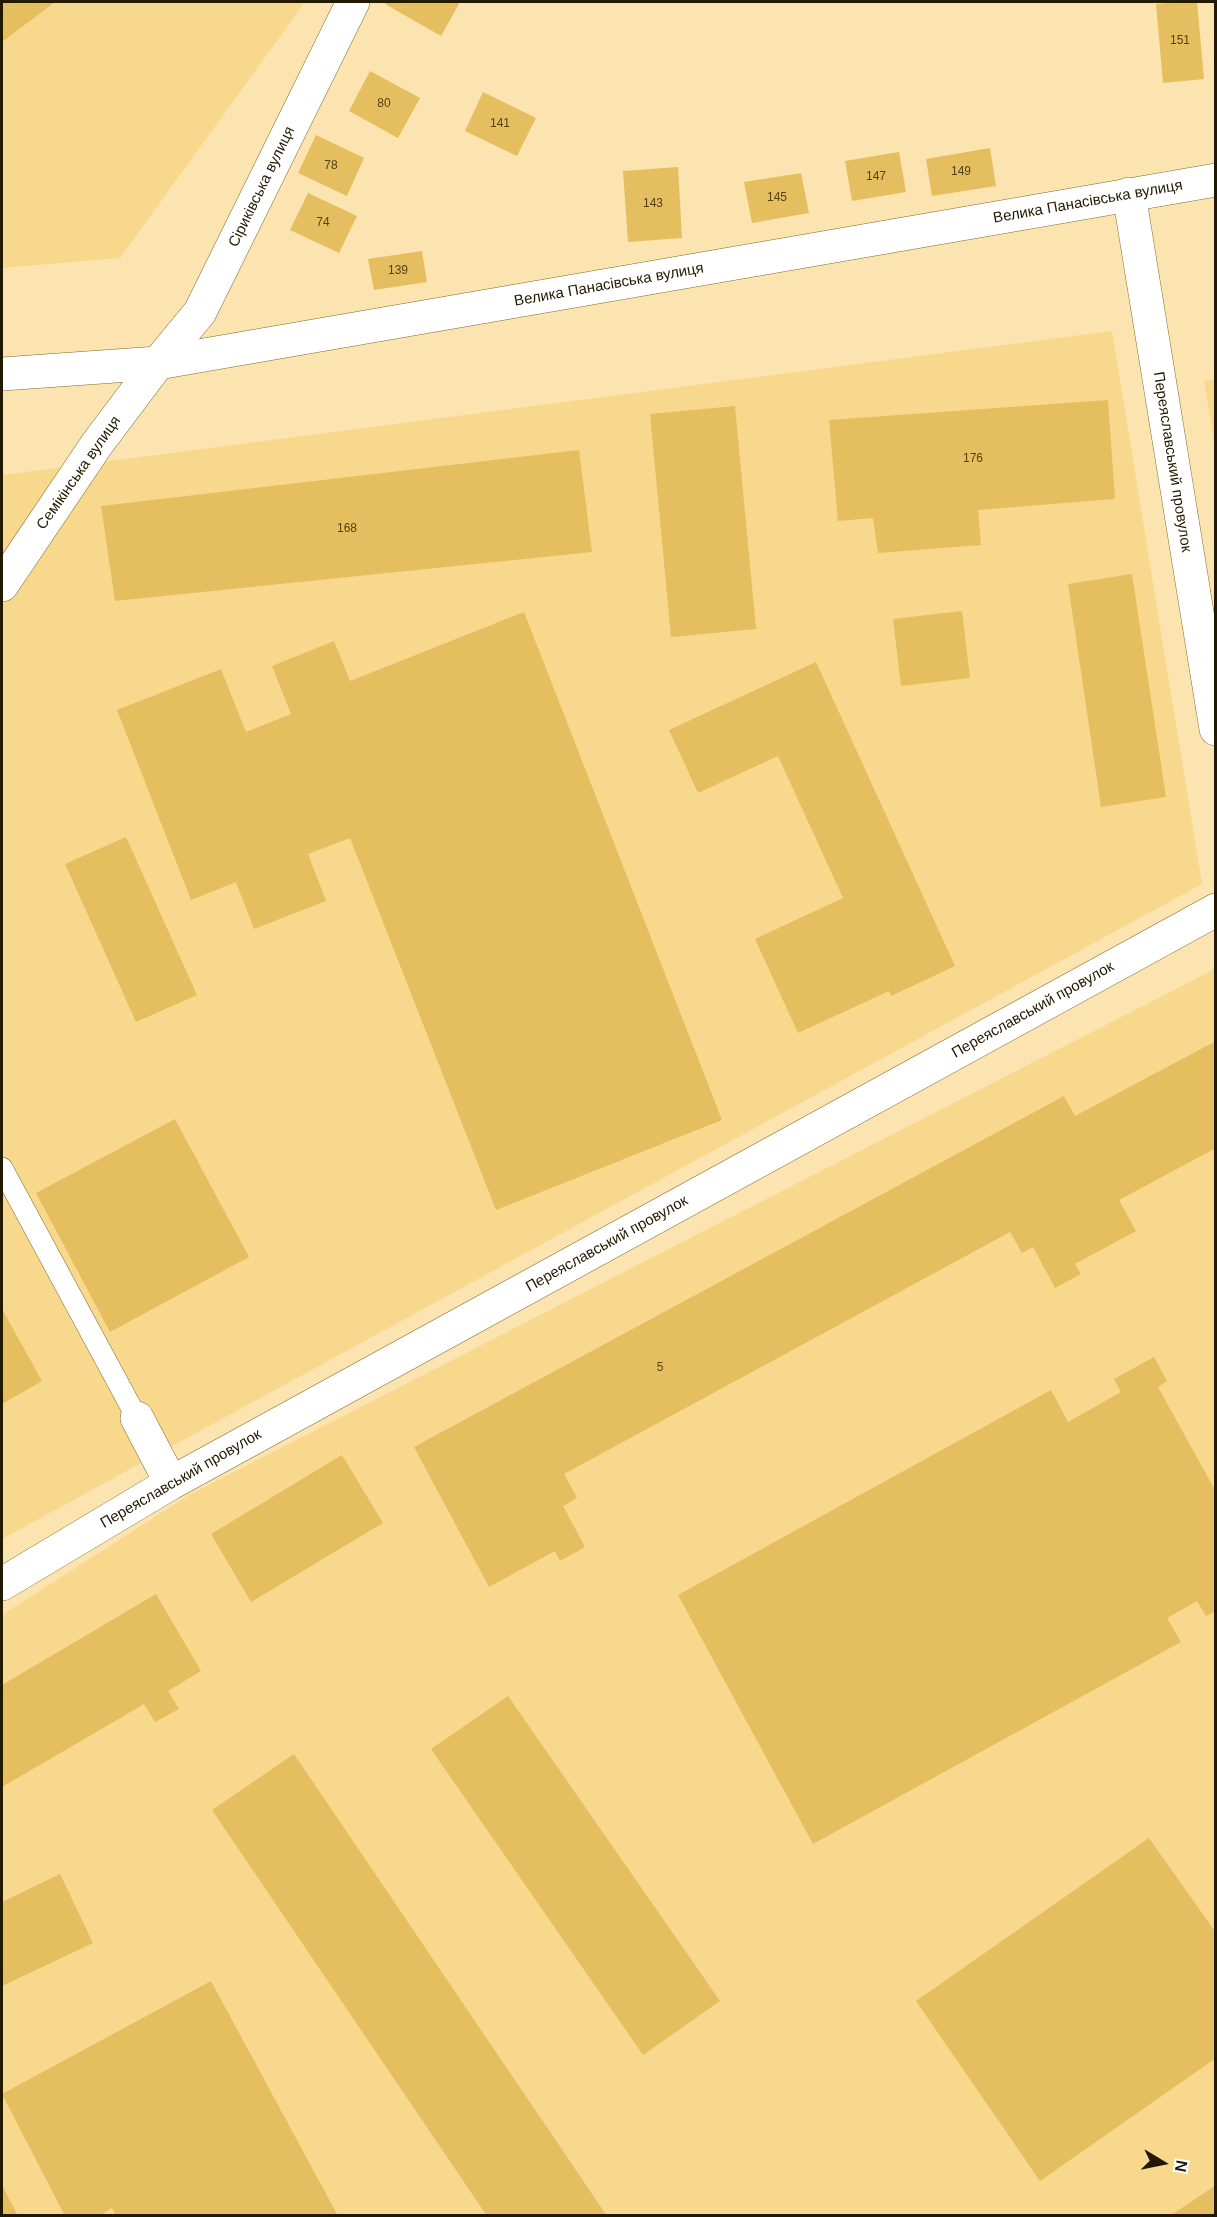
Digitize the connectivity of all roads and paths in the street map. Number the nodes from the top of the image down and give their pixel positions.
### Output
1 (353, 2) edge
2 (1215, 180) edge
3 (1129, 194) junction
4 (158, 363) junction
5 (2, 374) edge
6 (2, 585) edge
7 (1215, 729) edge
8 (1215, 910) edge
9 (2, 1168) edge
10 (137, 1418) joint
11 (171, 1483) junction
12 (2, 1584) edge

1 - 4 street, Сіриківська вулиця
2 - 3 street, Велика Панасівська вулиця
3 - 4 street, Велика Панасівська вулиця
3 - 7 street, Переяславський провулок
4 - 5 street, Велика Панасівська вулиця
4 - 6 street, Семікінська вулиця
8 - 11 street, Переяславський провулок
9 - 10 lane
10 - 11 street
11 - 12 street, Переяславський провулок

